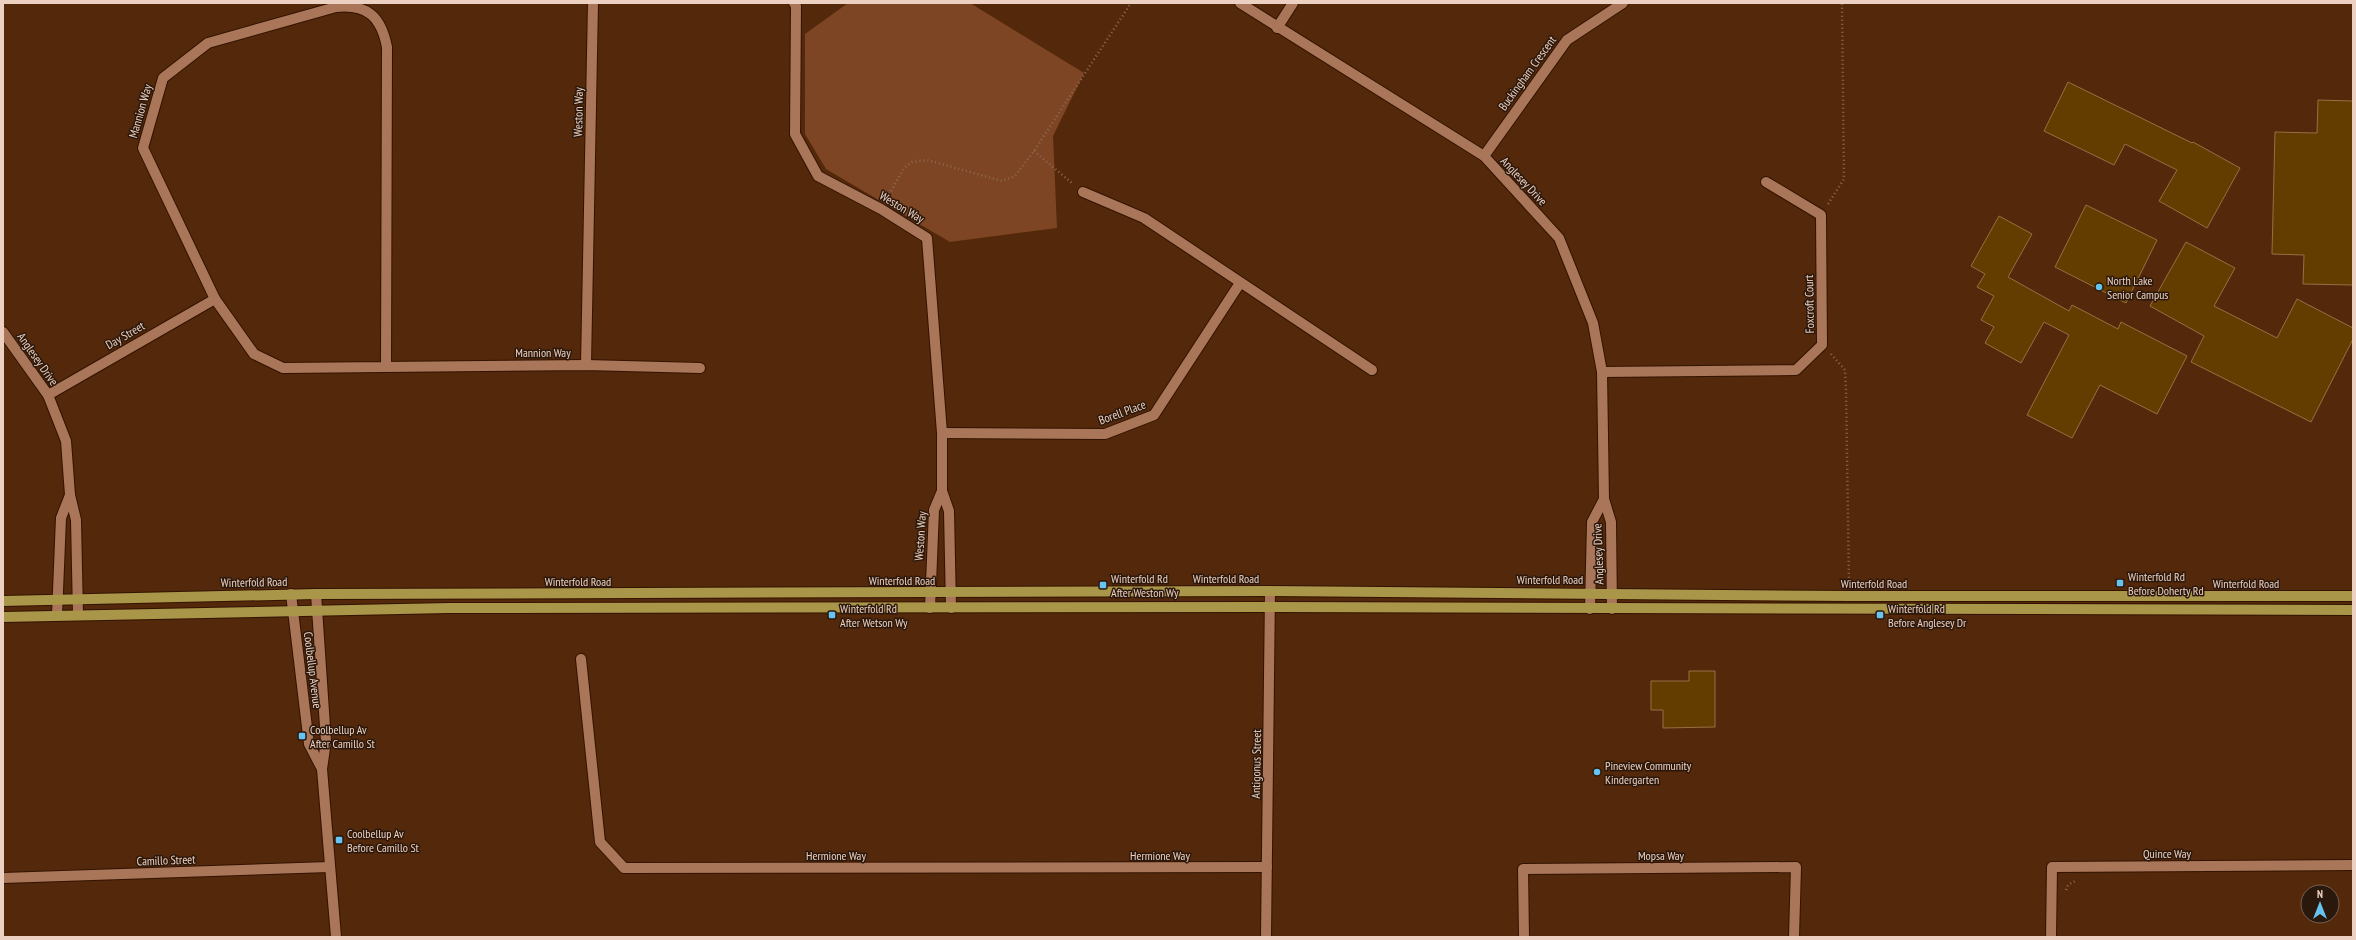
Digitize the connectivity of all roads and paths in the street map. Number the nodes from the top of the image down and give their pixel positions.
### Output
1 (593, 3) edge
2 (794, 3) edge
3 (1131, 3) edge
4 (1240, 3) edge
5 (1293, 3) edge
6 (1623, 3) edge
7 (1842, 3) edge
8 (1277, 28) junction
9 (1034, 151) junction
10 (1484, 156) junction
11 (1766, 182) dead end
12 (1083, 192) joint
13 (881, 209) junction
14 (1821, 217) junction
15 (1240, 283) junction
16 (215, 298) junction
17 (3, 332) edge
18 (1822, 345) junction
19 (586, 364) junction
20 (386, 365) junction
21 (700, 368) dead end
22 (1372, 370) dead end
23 (1602, 372) junction
24 (48, 395) junction
25 (942, 433) junction
26 (942, 491) junction
27 (70, 495) junction
28 (1604, 499) junction
29 (1270, 591) junction
30 (930, 593) junction
31 (950, 593) junction
32 (1590, 593) junction
33 (1612, 593) junction
34 (291, 594) junction
35 (316, 594) junction
36 (1849, 596) junction
37 (2353, 596) edge
38 (57, 600) junction
39 (77, 600) junction
40 (3, 602) edge
41 (1271, 607) junction
42 (930, 608) junction
43 (950, 608) junction
44 (1590, 609) junction
45 (1612, 609) junction
46 (292, 610) junction
47 (317, 610) junction
48 (2353, 610) edge
49 (57, 615) junction
50 (78, 615) junction
51 (3, 617) edge
52 (581, 659) dead end
53 (322, 769) junction
54 (2353, 865) edge
55 (329, 867) junction
56 (1267, 867) junction
57 (3, 878) edge
58 (336, 937) edge
59 (1266, 937) edge
60 (1524, 937) edge
61 (1794, 937) edge
62 (2051, 937) edge

1 - 19 street, Weston Way
2 - 13 street, Weston Way
3 - 9 path
4 - 8 street, Anglesey Drive
5 - 8 street
6 - 10 street, Buckingham Crescent
7 - 14 path
8 - 10 street, Anglesey Drive
9 - 12 path
9 - 13 path
10 - 23 street, Anglesey Drive
11 - 14 street
12 - 15 street
13 - 25 street, Weston Way
14 - 18 street, Foxcroft Court
15 - 22 street
15 - 25 street, Borell Place
16 - 20 street, Mannion Way
16 - 20 street, Mannion Way
16 - 24 street, Day Street
17 - 24 street, Anglesey Drive
18 - 23 street, Foxcroft Court
18 - 36 path
19 - 20 street, Mannion Way
19 - 21 street, Mannion Way
23 - 28 street, Anglesey Drive
24 - 27 street, Anglesey Drive
25 - 26 street, Weston Way
26 - 30 street, Weston Way
26 - 31 street, Weston Way
27 - 38 street, Anglesey Drive
27 - 39 street, Anglesey Drive
28 - 32 street, Anglesey Drive
28 - 33 street, Anglesey Drive
29 - 31 main road, Winterfold Road
29 - 32 main road, Winterfold Road
29 - 41 street, Antigonus Street
30 - 31 main road, Winterfold Road
30 - 35 main road, Winterfold Road
30 - 42 street, Weston Way
31 - 43 street, Weston Way
32 - 33 main road, Winterfold Road
32 - 44 street, Anglesey Drive
33 - 36 main road, Winterfold Road
33 - 45 street, Anglesey Drive
34 - 35 main road, Winterfold Road
34 - 39 main road, Winterfold Road
34 - 46 street, Coolbellup Avenue
35 - 47 street, Coolbellup Avenue
36 - 37 main road, Winterfold Road
38 - 39 main road, Winterfold Road
38 - 40 main road, Winterfold Road
38 - 49 street, Anglesey Drive
39 - 50 street, Anglesey Drive
41 - 43 main road
41 - 44 main road
41 - 56 street, Antigonus Street
42 - 43 main road
42 - 47 main road
44 - 45 main road
45 - 48 main road
46 - 47 main road
46 - 50 main road
46 - 53 street, Coolbellup Avenue
47 - 53 street, Coolbellup Avenue
49 - 50 main road
49 - 51 main road
52 - 56 street, Hermione Way
53 - 55 street, Coolbellup Avenue
54 - 62 street, Quince Way
55 - 57 street, Camillo Street
55 - 58 street, Coolbellup Avenue
56 - 59 street, Antigonus Street
60 - 61 street, Mopsa Way

